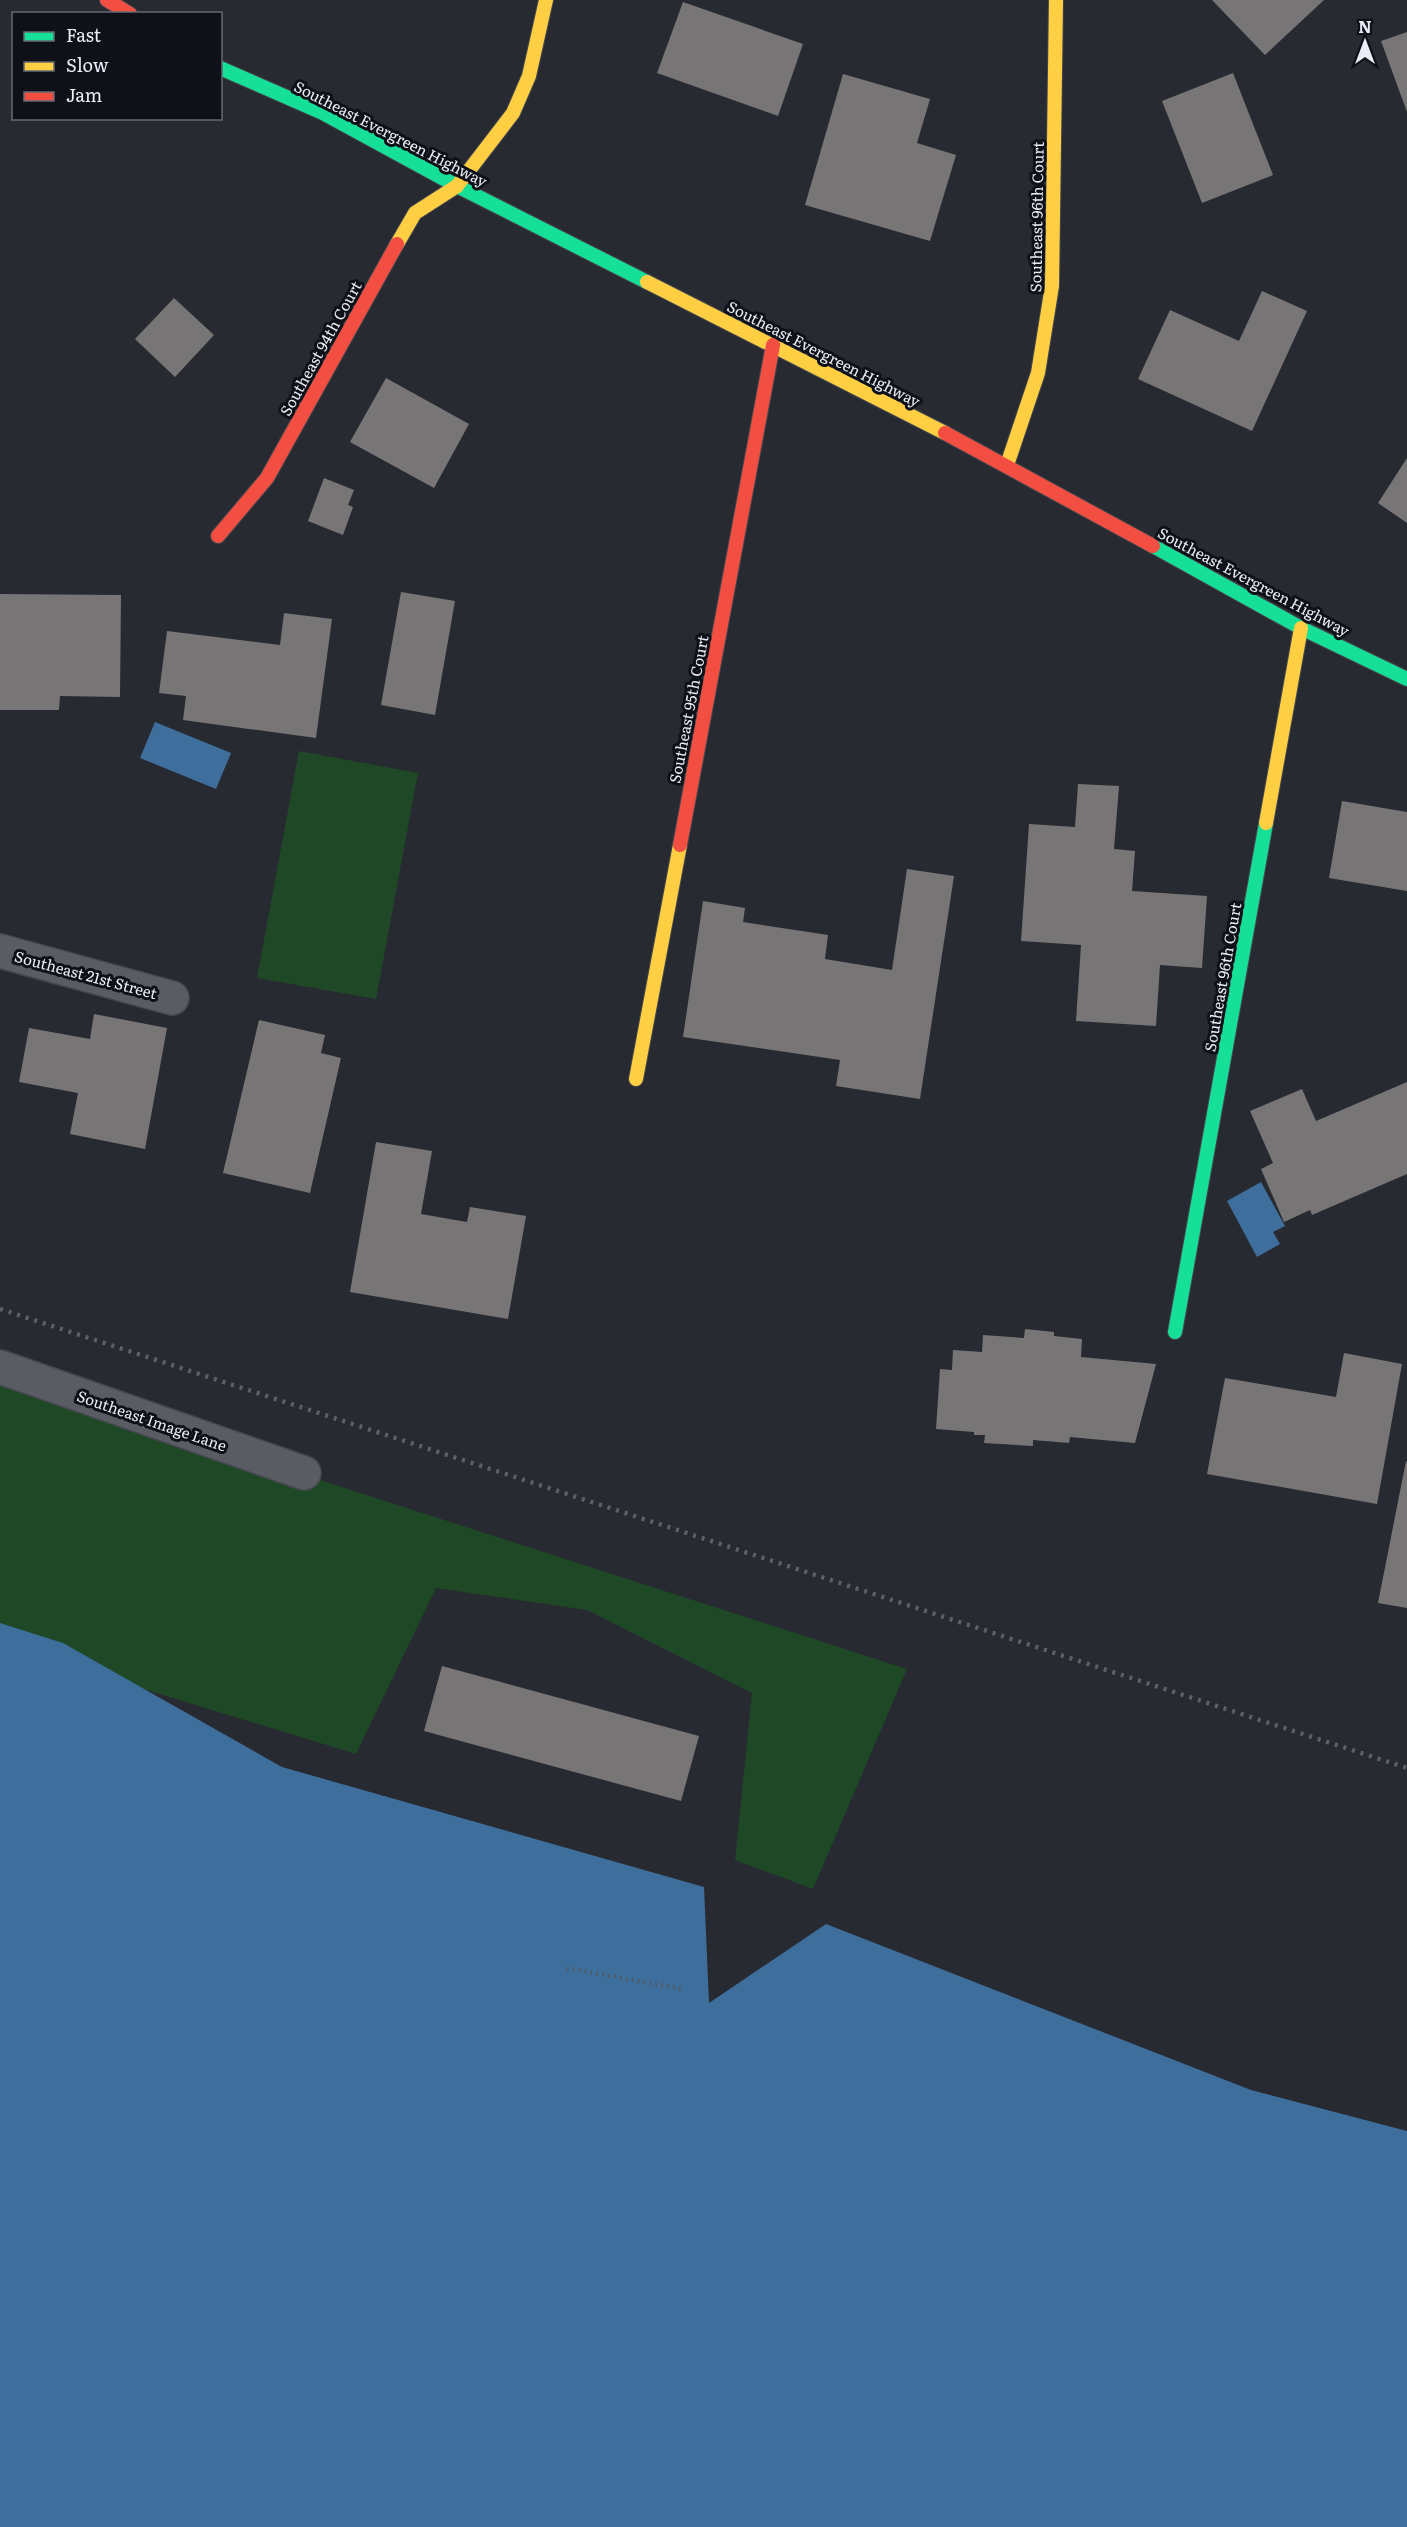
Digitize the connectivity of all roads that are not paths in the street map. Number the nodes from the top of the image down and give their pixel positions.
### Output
1 (107, 0) edge
2 (546, 0) edge
3 (1056, 0) edge
4 (127, 12) edge
5 (222, 69) edge
6 (457, 186) junction
7 (773, 345) junction
8 (1007, 465) junction
9 (218, 536) dead end
10 (1301, 628) junction
11 (1407, 680) edge
12 (0, 951) edge
13 (172, 998) dead end
14 (636, 1079) dead end
15 (1175, 1332) dead end
16 (0, 1367) edge
17 (304, 1473) dead end

1 - 4 street
2 - 6 street
3 - 8 street, Southeast 96th Court
5 - 6 street, Southeast Evergreen Highway
6 - 7 street, Southeast Evergreen Highway
6 - 9 street, Southeast 94th Court
7 - 8 street, Southeast Evergreen Highway
7 - 14 street, Southeast 95th Court
8 - 10 street, Southeast Evergreen Highway
10 - 11 street, Southeast Evergreen Highway
10 - 15 street, Southeast 96th Court
12 - 13 street, Southeast 21st Street
16 - 17 street, Southeast Image Lane

